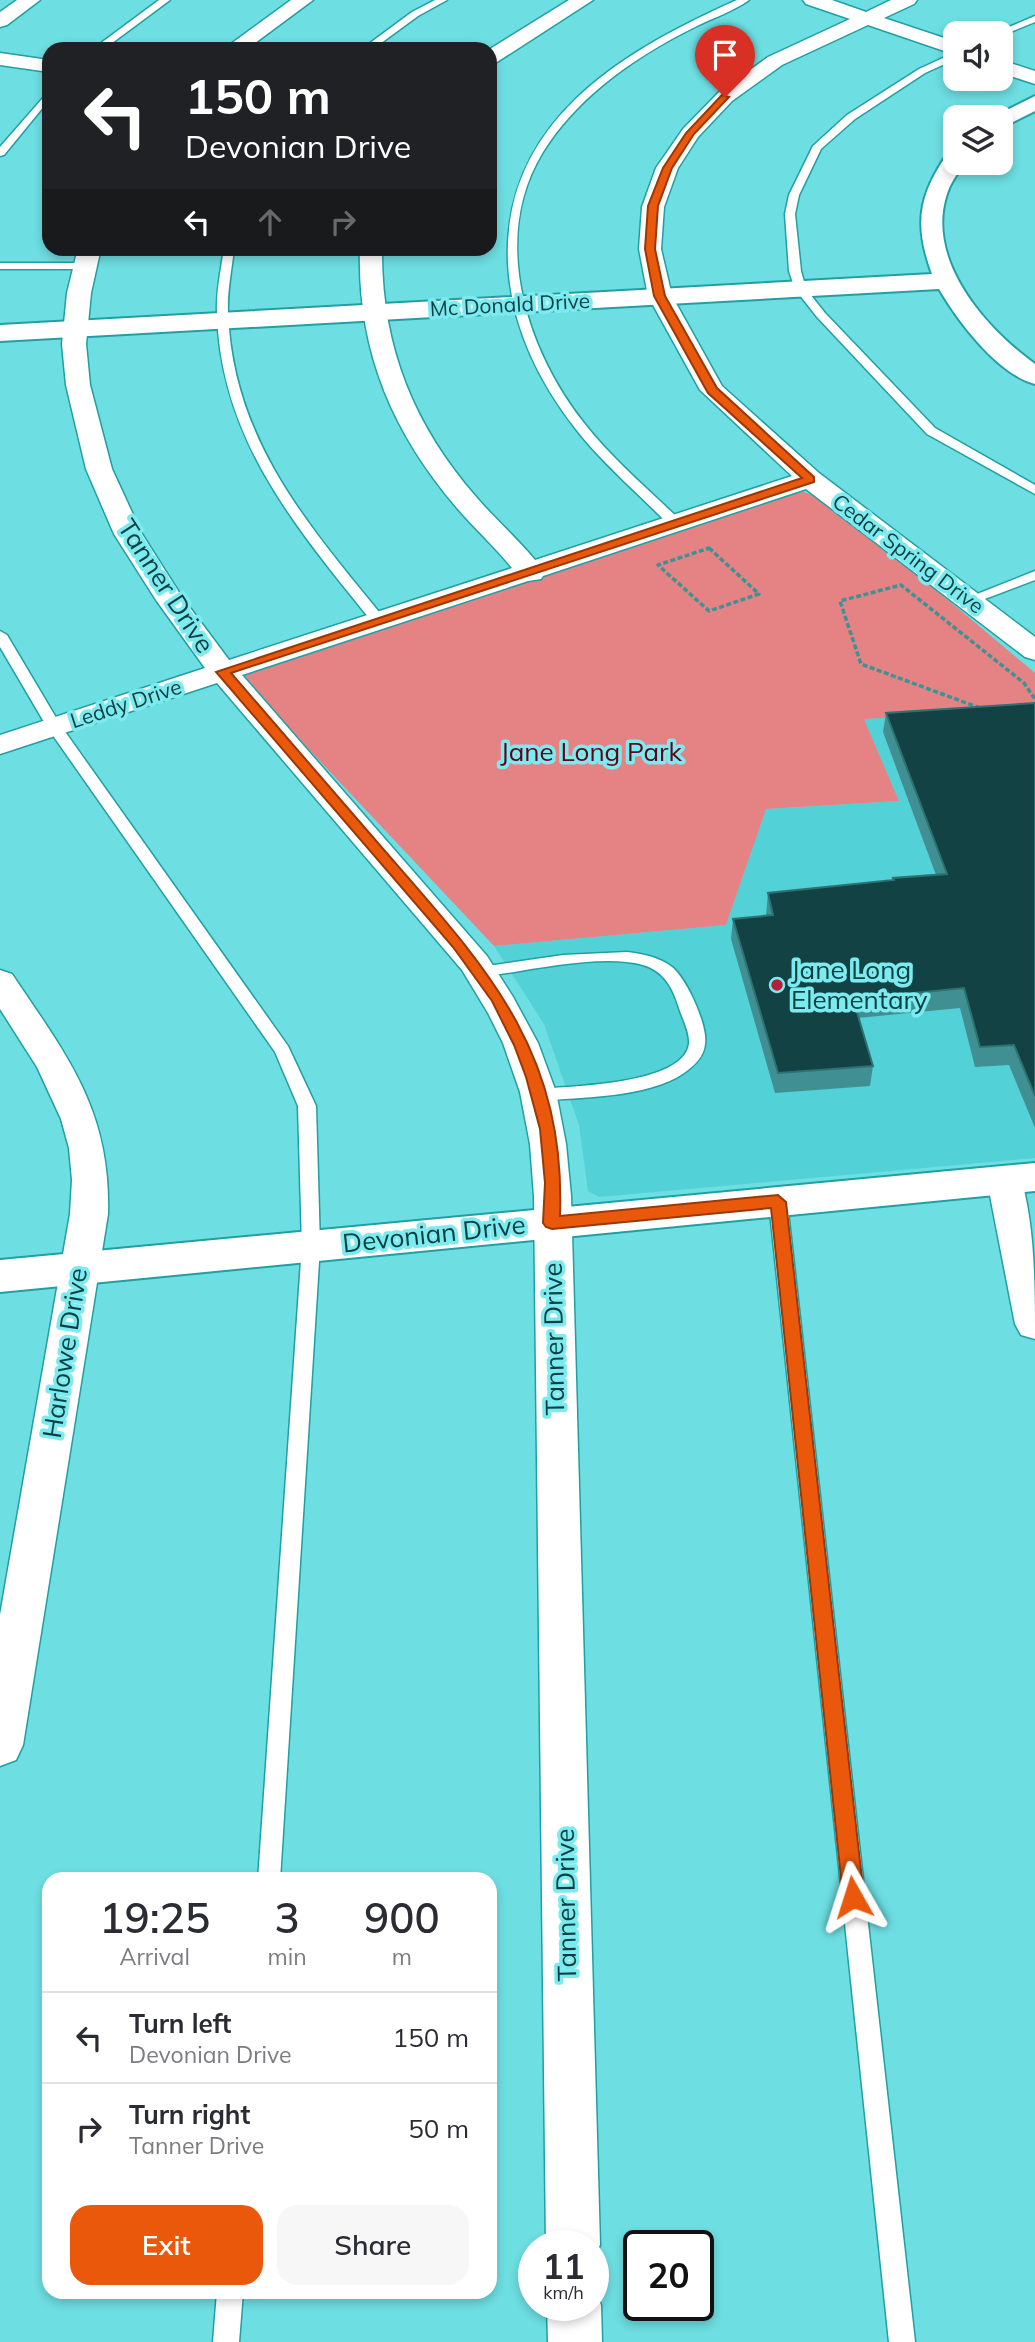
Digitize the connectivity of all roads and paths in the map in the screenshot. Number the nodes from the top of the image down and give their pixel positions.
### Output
1 (30, 0) edge
2 (165, 0) edge
3 (303, 0) edge
4 (442, 0) edge
5 (583, 0) edge
6 (744, 0) edge
7 (813, 0) edge
8 (907, 0) edge
9 (864, 18) junction
10 (1035, 19) edge
11 (0, 21) edge
12 (1013, 28) edge
13 (108, 42) edge
14 (244, 42) edge
15 (377, 42) edge
16 (943, 45) edge
17 (497, 53) edge
18 (0, 59) edge
19 (943, 61) edge
20 (42, 65) edge
21 (1013, 70) edge
22 (1035, 78) edge
23 (42, 102) edge
24 (1035, 102) edge
25 (1013, 114) edge
26 (0, 153) edge
27 (943, 174) edge
28 (228, 256) edge
29 (370, 256) edge
30 (88, 257) edge
31 (0, 267) edge
32 (944, 281) junction
33 (801, 289) junction
34 (660, 296) junction
35 (517, 304) junction
36 (372, 313) junction
37 (222, 321) junction
38 (76, 329) junction
39 (0, 333) edge
40 (1035, 376) edge
41 (810, 479) junction
42 (1035, 490) edge
43 (676, 524) junction
44 (531, 573) junction
45 (1035, 575) edge
46 (968, 600) junction
47 (709, 611) joint
48 (379, 621) junction
49 (0, 635) edge
50 (1035, 650) edge
51 (223, 672) junction
52 (1035, 699) edge
53 (984, 710) edge
54 (54, 727) junction
55 (0, 745) edge
56 (479, 972) junction
57 (0, 982) edge
58 (538, 1095) junction
59 (1020, 1179) edge
60 (778, 1202) junction
61 (552, 1223) junction
62 (311, 1246) junction
63 (79, 1269) junction
64 (0, 1276) edge
65 (1035, 1324) edge
66 (0, 1745) edge
67 (270, 1872) edge
68 (573, 2230) edge
69 (229, 2299) edge
70 (574, 2321) edge
71 (226, 2342) edge
72 (575, 2342) edge
73 (902, 2342) edge

1 - 11 street
2 - 13 lane
3 - 14 street
4 - 15 lane
5 - 17 street
6 - 35 lane
7 - 9 street
8 - 9 street, Cedar Spring Drive
9 - 16 street
9 - 34 street, Cedar Spring Drive
10 - 12 lane
18 - 20 street
19 - 33 lane
21 - 22 street
23 - 26 lane
24 - 25 street
27 - 32 street
28 - 37 lane
29 - 36 street
30 - 31 lane
30 - 38 street, Tanner Drive
32 - 33 street, Mc Donald Drive
32 - 40 street
33 - 34 street, Mc Donald Drive
33 - 42 lane
34 - 35 street, Mc Donald Drive
34 - 41 street, Cedar Spring Drive
35 - 36 street, Mc Donald Drive
35 - 43 lane
36 - 37 street, Mc Donald Drive
36 - 44 street
37 - 38 street, Mc Donald Drive
37 - 48 lane
38 - 39 street, Mc Donald Drive
38 - 51 street, Tanner Drive
41 - 43 street, Leddy Drive
41 - 46 street, Cedar Spring Drive
43 - 44 street, Leddy Drive
44 - 48 street, Leddy Drive
45 - 46 lane
46 - 50 street, Cedar Spring Drive
47 - 47 path
48 - 51 street, Leddy Drive
49 - 54 lane
51 - 54 street, Leddy Drive
51 - 56 street, Tanner Drive
52 - 53 path
54 - 55 street, Leddy Drive
54 - 62 lane
56 - 58 street, Tanner Drive
56 - 58 lane
57 - 63 street, Harlowe Drive
58 - 61 street, Tanner Drive
59 - 60 street, Devonian Drive
59 - 65 street
60 - 61 street, Devonian Drive
60 - 73 lane
61 - 62 street, Devonian Drive
61 - 68 street, Tanner Drive
62 - 63 street, Devonian Drive
62 - 67 lane
63 - 64 street, Devonian Drive
63 - 66 street, Harlowe Drive
69 - 71 lane
70 - 72 street

